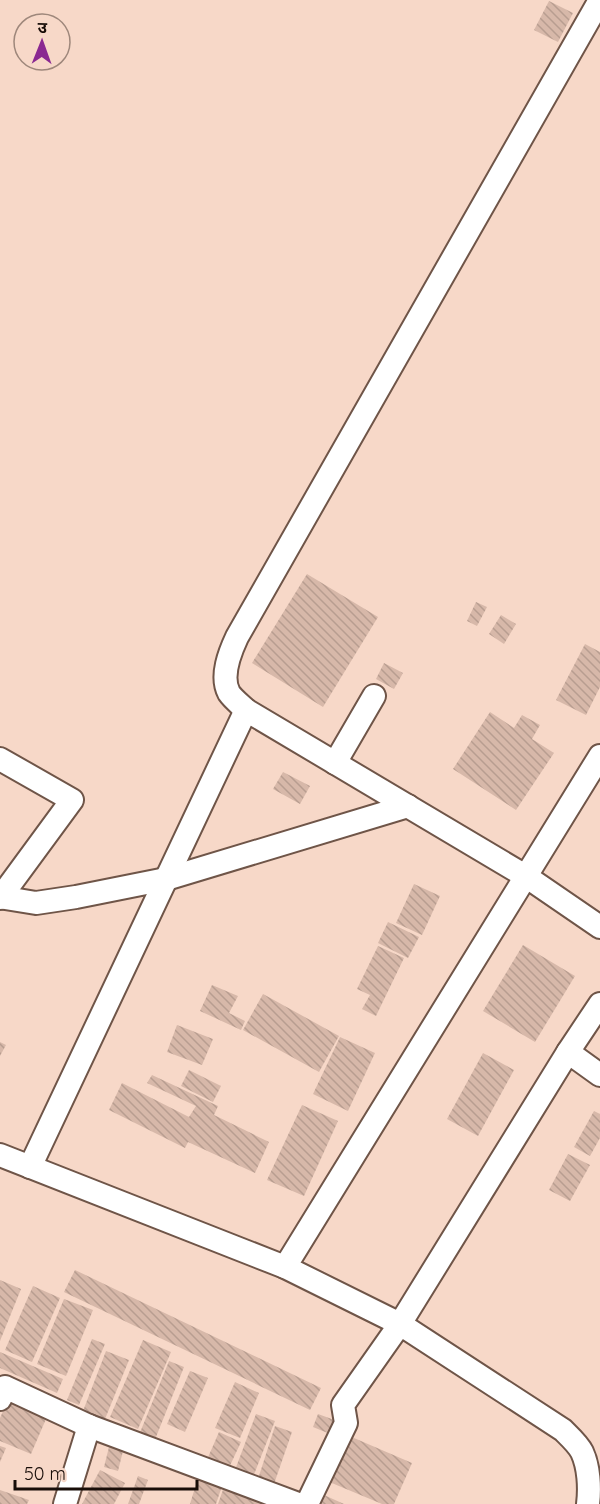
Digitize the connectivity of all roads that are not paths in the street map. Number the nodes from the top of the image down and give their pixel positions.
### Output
1 (600, 0) edge
2 (374, 696) dead end
3 (246, 711) junction
4 (600, 756) edge
5 (0, 759) edge
6 (335, 763) junction
7 (408, 806) junction
8 (527, 877) junction
9 (166, 879) junction
10 (0, 897) edge
11 (600, 927) edge
12 (600, 1004) edge
13 (568, 1052) junction
14 (600, 1075) edge
15 (0, 1155) edge
16 (30, 1167) junction
17 (285, 1267) junction
18 (400, 1324) junction
19 (0, 1399) edge
20 (89, 1426) junction
21 (64, 1504) edge
22 (298, 1504) edge
23 (307, 1504) edge
24 (588, 1504) edge

1 - 3 street
2 - 6 street
3 - 6 street
3 - 9 street
4 - 8 street
5 - 10 street
6 - 7 street
7 - 8 street
7 - 9 street
8 - 11 street
8 - 17 street
9 - 10 street
9 - 16 street
12 - 13 street
13 - 14 street
13 - 18 street
15 - 16 street
16 - 17 street
17 - 18 street
18 - 23 street
18 - 24 street
19 - 20 street
20 - 21 street
20 - 22 street

